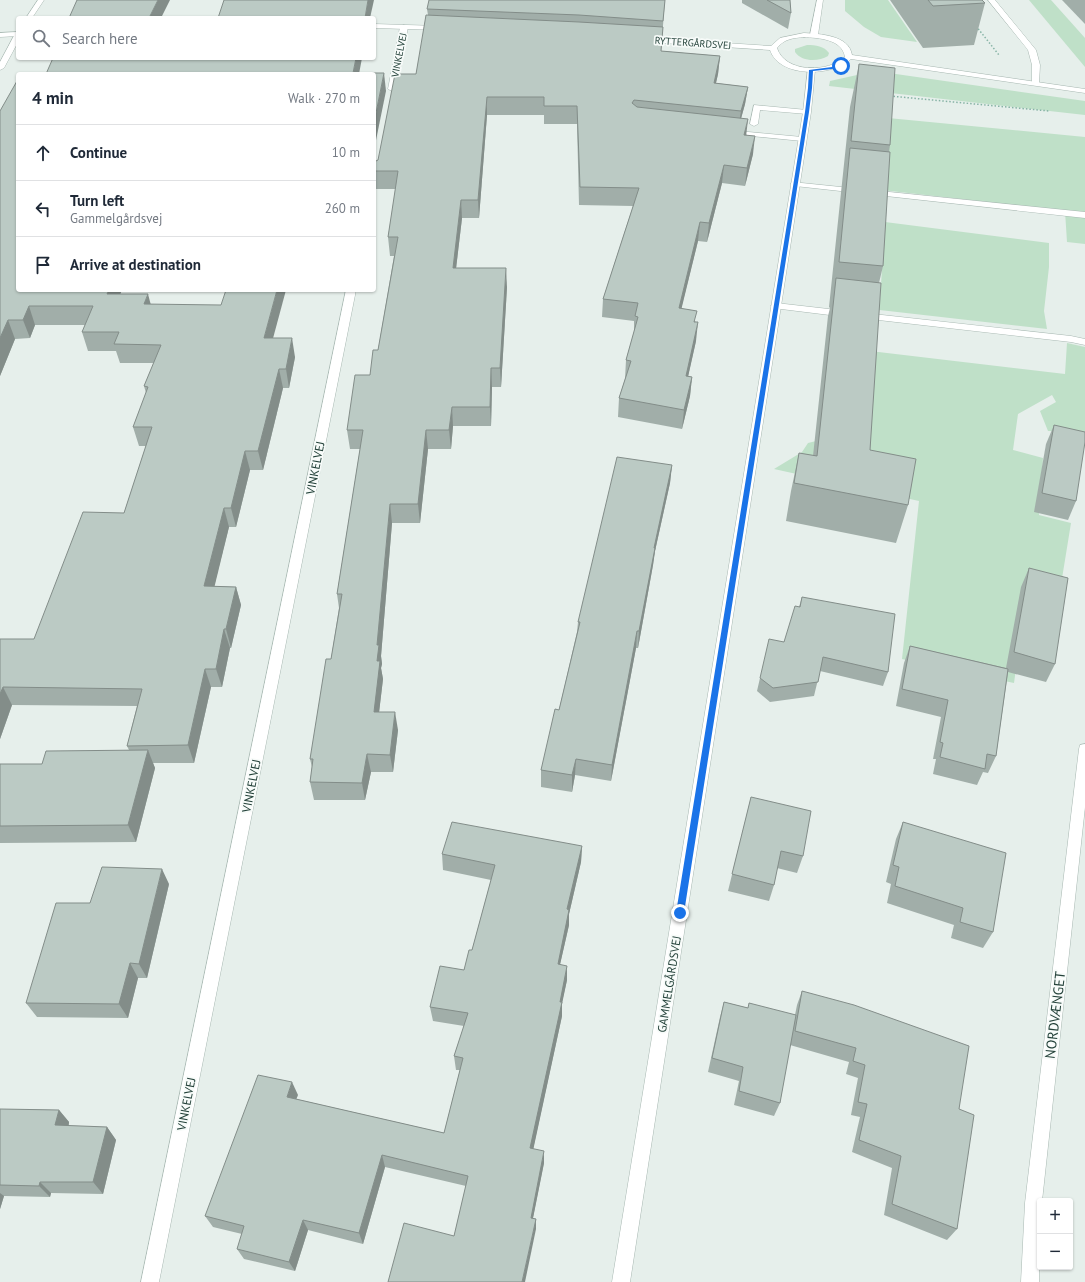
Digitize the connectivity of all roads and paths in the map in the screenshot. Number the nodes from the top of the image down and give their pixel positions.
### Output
1 (41, 0) edge
2 (820, 0) edge
3 (991, 0) edge
4 (31, 16) edge
5 (975, 24) edge
6 (376, 26) edge
7 (404, 27) junction
8 (446, 28) edge
9 (0, 35) edge
10 (16, 35) edge
11 (814, 36) junction
12 (16, 39) edge
13 (641, 39) edge
14 (773, 48) junction
15 (849, 57) junction
16 (0, 68) edge
17 (811, 70) junction
18 (999, 77) junction
19 (1036, 82) junction
20 (1085, 91) edge
21 (391, 94) edge
22 (887, 95) edge
23 (807, 112) junction
24 (1054, 112) dead end
25 (754, 124) dead end
26 (723, 131) edge
27 (802, 139) junction
28 (795, 184) junction
29 (1085, 215) edge
30 (351, 292) edge
31 (776, 306) junction
32 (1085, 342) edge
33 (1085, 749) edge
34 (150, 1282) edge
35 (621, 1282) edge
36 (1030, 1282) edge

1 - 4 street
2 - 11 street
3 - 19 street
5 - 18 path
6 - 7 street
7 - 8 street
7 - 21 street, VINKELVEJ
9 - 10 street
11 - 14 street
11 - 15 street
12 - 16 street
13 - 14 street, RYTTERGÅRDSVEJ
14 - 17 street
15 - 17 street
15 - 18 street
17 - 23 street, GAMMELGÅRDSVEJ
18 - 19 street
19 - 20 street
22 - 24 path
23 - 25 street
23 - 27 street, GAMMELGÅRDSVEJ
26 - 27 street
27 - 28 street, GAMMELGÅRDSVEJ
28 - 29 street
28 - 31 street, GAMMELGÅRDSVEJ
30 - 34 street, VINKELVEJ
31 - 32 street
31 - 35 street, GAMMELGÅRDSVEJ
33 - 36 street, NORDVÆNGET

